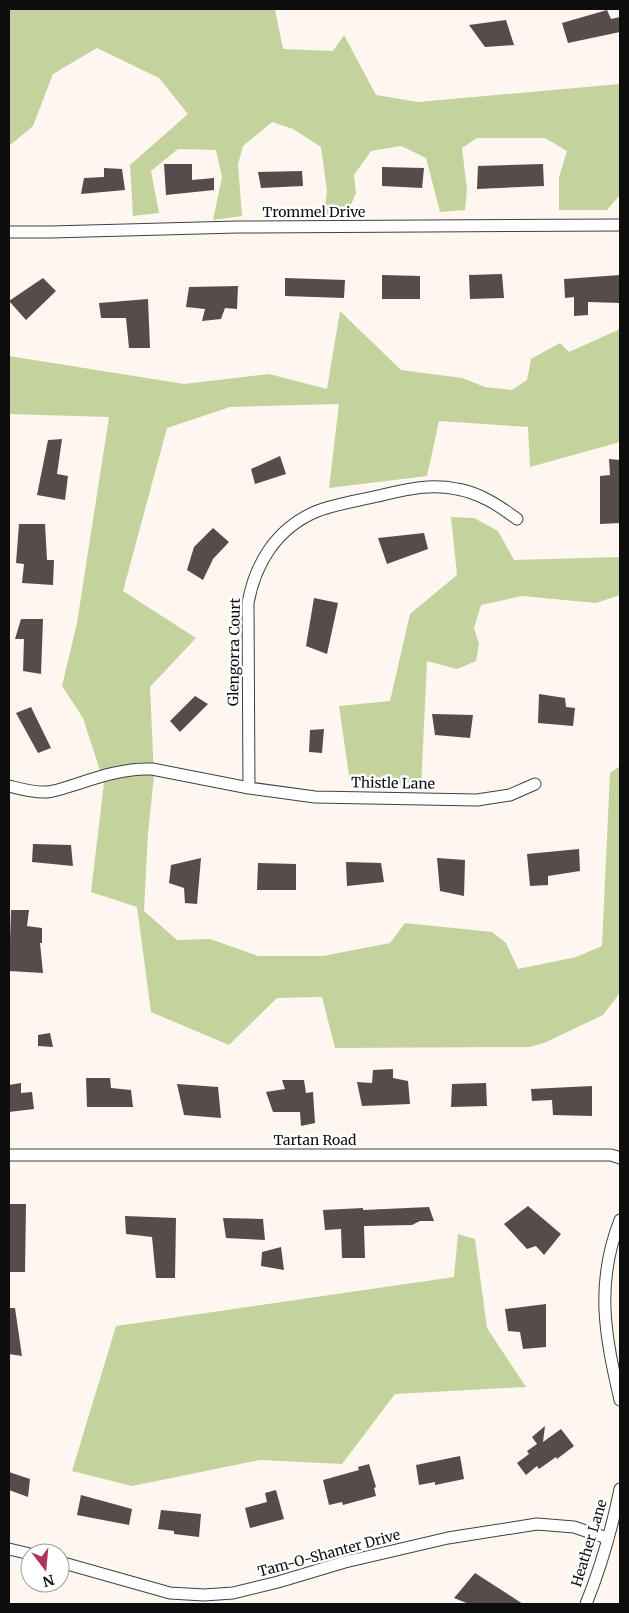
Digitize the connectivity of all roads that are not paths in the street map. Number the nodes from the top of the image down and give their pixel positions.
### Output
1 (620, 225) edge
2 (9, 232) edge
3 (517, 519) dead end
4 (535, 784) dead end
5 (9, 786) edge
6 (249, 788) junction
7 (9, 1155) edge
8 (620, 1158) edge
9 (620, 1220) edge
10 (620, 1400) edge
11 (620, 1489) edge
12 (607, 1538) junction
13 (70, 1565) edge
14 (586, 1604) edge

1 - 2 street, Trommel Drive
3 - 6 street, Glengorra Court
4 - 6 street, Thistle Lane
5 - 6 street
7 - 8 street, Tartan Road
9 - 10 street
11 - 12 street, Heather Lane
12 - 13 street, Tam-O-Shanter Drive
12 - 14 street, Heather Lane

